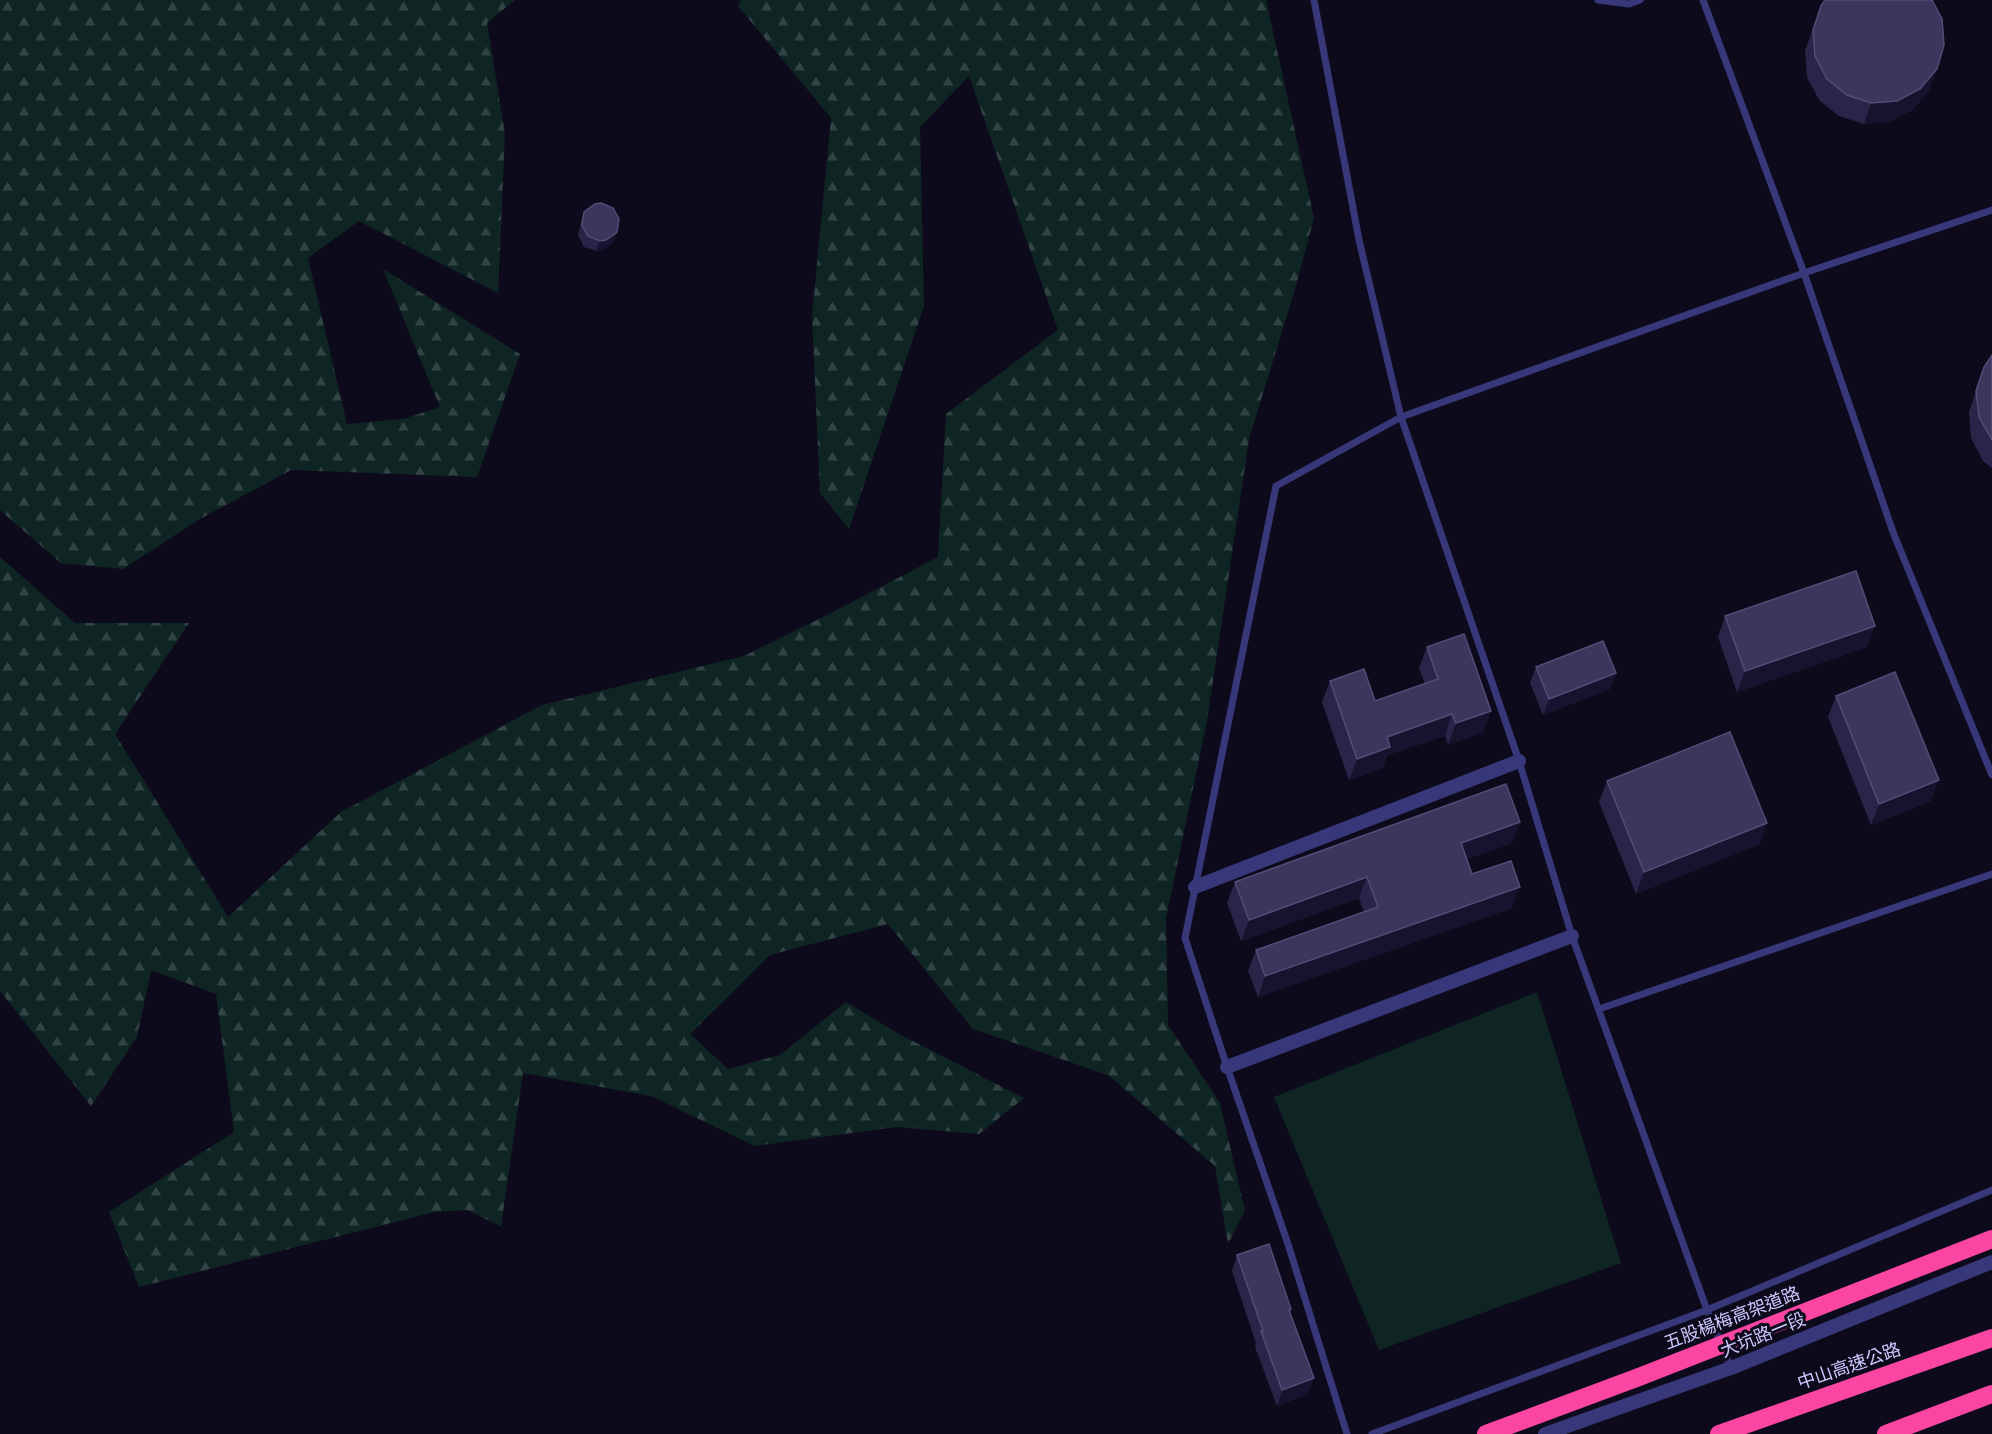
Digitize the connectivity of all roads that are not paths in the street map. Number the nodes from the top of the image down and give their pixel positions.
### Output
1 (1314, 0) edge
2 (1598, 0) edge
3 (1640, 0) edge
4 (1703, 0) edge
5 (1992, 210) edge
6 (1804, 273) junction
7 (1401, 417) junction
8 (1519, 761) junction
9 (1992, 775) edge
10 (1992, 874) edge
11 (1196, 887) junction
12 (1572, 936) junction
13 (1599, 1009) junction
14 (1227, 1067) junction
15 (1992, 1190) edge
16 (1992, 1239) edge
17 (1992, 1262) edge
18 (1707, 1310) junction
19 (1992, 1338) edge
20 (1731, 1368) junction
21 (1992, 1394) edge
22 (1347, 1434) edge
23 (1372, 1434) edge
24 (1486, 1434) edge
25 (1545, 1434) edge
26 (1719, 1434) edge
27 (1886, 1434) edge

1 - 7 lane
2 - 3 lane
4 - 6 lane
5 - 6 lane
6 - 7 lane
6 - 9 lane
7 - 8 lane
7 - 11 lane
8 - 11 street
8 - 12 lane
10 - 13 lane
11 - 14 lane
12 - 13 lane
12 - 14 street
13 - 18 lane
14 - 22 lane
15 - 18 lane
16 - 24 highway, 五股楊梅高架道路, bridge
17 - 20 street, 大坑路一段
18 - 20 lane
18 - 23 lane
19 - 26 highway, 中山高速公路
20 - 25 street, 大坑路一段
21 - 27 highway

